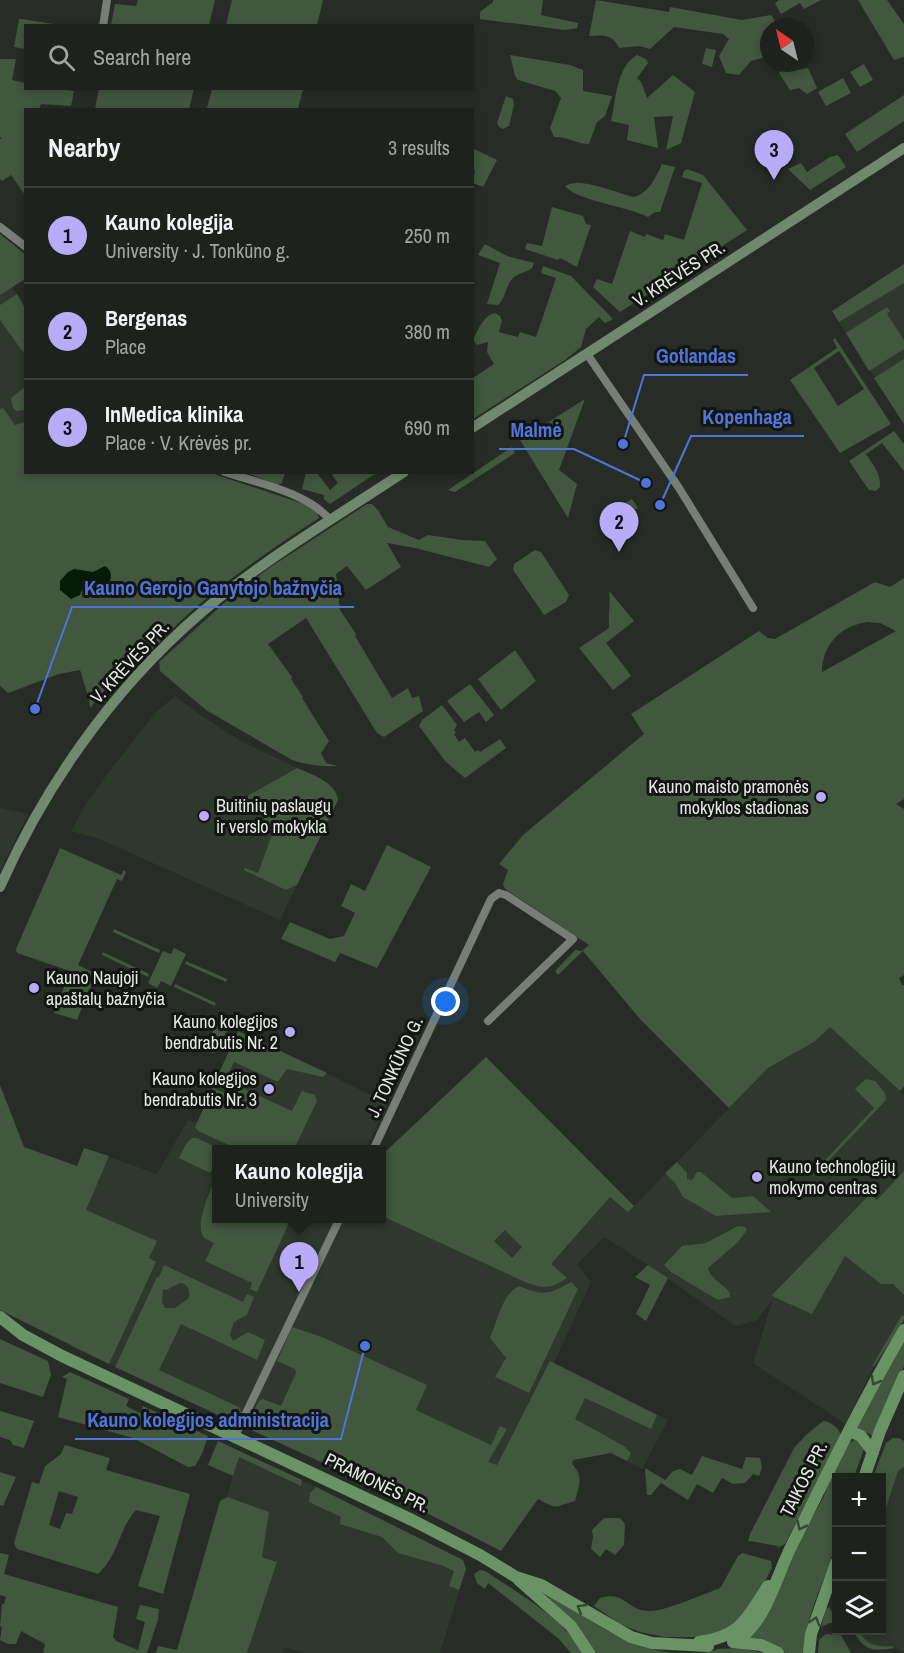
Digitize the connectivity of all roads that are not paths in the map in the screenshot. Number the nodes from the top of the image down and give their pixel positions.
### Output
1 (107, 0) edge
2 (103, 24) edge
3 (904, 148) edge
4 (0, 227) edge
5 (24, 246) edge
6 (587, 354) junction
7 (474, 427) edge
8 (231, 474) edge
9 (401, 474) edge
10 (330, 520) junction
11 (753, 608) dead end
12 (0, 887) edge
13 (488, 1021) dead end
14 (375, 1145) edge
15 (338, 1223) edge
16 (0, 1317) edge
17 (0, 1330) edge
18 (904, 1330) edge
19 (23, 1335) junction
20 (904, 1376) edge
21 (849, 1431) junction
22 (235, 1436) junction
23 (873, 1452) junction
24 (866, 1473) edge
25 (784, 1560) junction
26 (516, 1577) junction
27 (832, 1577) edge
28 (736, 1642) junction
29 (687, 1649) edge
30 (589, 1653) edge
31 (778, 1653) edge
32 (809, 1653) edge

1 - 2 street
3 - 6 main road, V. KRĖVĖS PR.
4 - 5 street
6 - 7 main road, V. KRĖVĖS PR.
6 - 11 street
8 - 10 street
9 - 10 main road, V. KRĖVĖS PR.
10 - 12 main road, V. KRĖVĖS PR.
13 - 14 street, J. TONKŪNO G.
15 - 22 street
16 - 19 main road, PRAMONĖS PR.
17 - 19 main road, PRAMONĖS PR.
18 -> 21 main road, TAIKOS PR.
19 - 22 main road, PRAMONĖS PR.
20 - 23 main road
21 - 23 main road
21 -> 25 main road, TAIKOS PR.
22 - 26 main road, PRAMONĖS PR.
23 - 24 main road
25 - 28 main road, TAIKOS PR.
25 - 29 main road
29 -> 26 main road, PRAMONĖS PR.
26 - 30 main road, PRAMONĖS PR.
32 -> 27 main road
28 - 29 main road
28 - 31 main road

